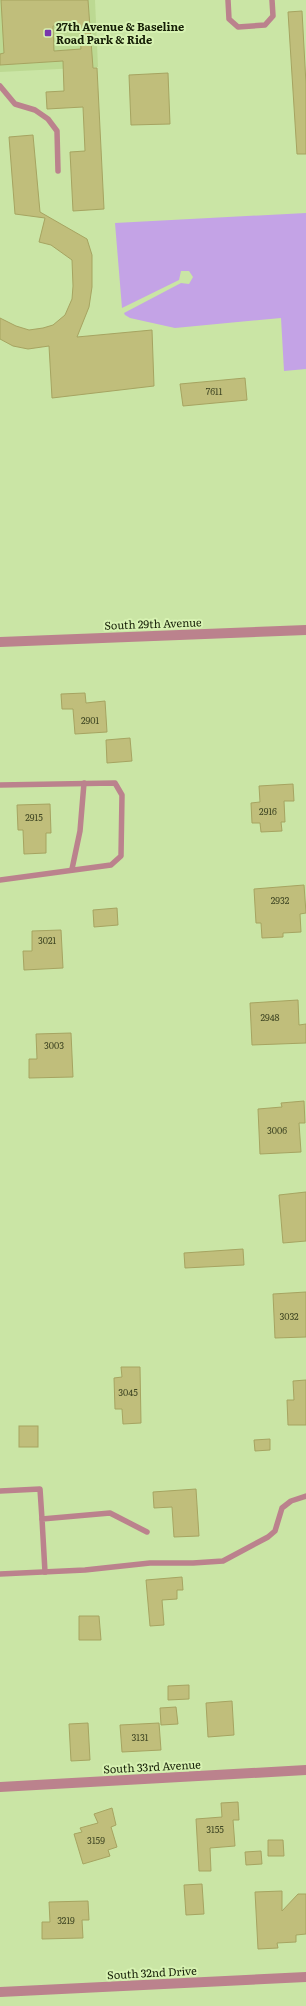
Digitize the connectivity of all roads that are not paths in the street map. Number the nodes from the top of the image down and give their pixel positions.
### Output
1 (228, 0) edge
2 (272, 0) edge
3 (0, 86) edge
4 (58, 171) dead end
5 (306, 630) edge
6 (0, 642) edge
7 (84, 783) junction
8 (0, 785) edge
9 (72, 870) junction
10 (0, 880) edge
11 (0, 1491) edge
12 (306, 1496) edge
13 (42, 1519) junction
14 (147, 1532) dead end
15 (45, 1572) junction
16 (0, 1574) edge
17 (306, 1770) edge
18 (0, 1787) edge
19 (306, 1977) edge
20 (0, 1992) edge

1 - 2 lane
3 - 4 lane
5 - 6 street, South 29th Avenue
7 - 8 lane
7 - 9 lane
7 - 9 lane
9 - 10 lane
11 - 13 lane
12 - 15 lane
13 - 14 lane
13 - 15 lane
15 - 16 lane
17 - 18 street, South 33rd Avenue
19 - 20 street, South 32nd Drive

